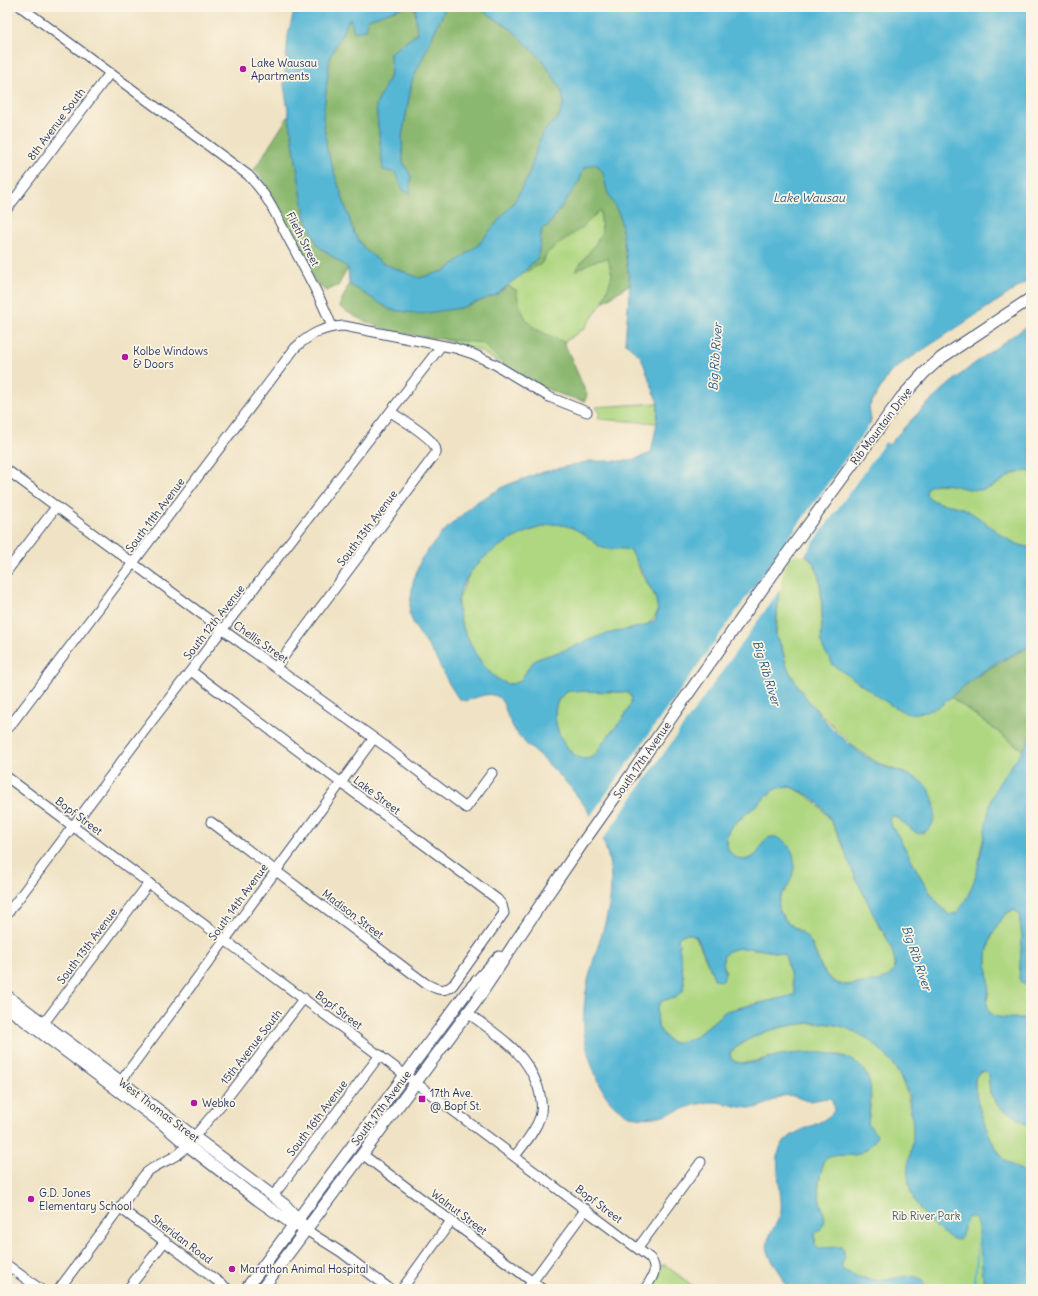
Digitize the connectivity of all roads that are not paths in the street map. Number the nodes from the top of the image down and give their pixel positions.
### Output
1 (21, 7) edge
2 (110, 73) junction
3 (7, 209) edge
4 (1031, 298) edge
5 (332, 327) junction
6 (441, 346) junction
7 (391, 412) junction
8 (587, 412) dead end
9 (7, 470) edge
10 (56, 507) junction
11 (133, 563) junction
12 (7, 570) edge
13 (763, 588) joint
14 (223, 630) junction
15 (276, 667) junction
16 (191, 671) junction
17 (7, 730) edge
18 (374, 738) junction
19 (492, 773) dead end
20 (7, 777) edge
21 (341, 783) junction
22 (211, 822) dead end
23 (73, 826) junction
24 (276, 872) junction
25 (149, 883) junction
26 (7, 914) edge
27 (521, 933) junction
28 (226, 940) junction
29 (476, 953) joint
30 (7, 996) edge
31 (304, 998) junction
32 (7, 1007) edge
33 (468, 1013) junction
34 (44, 1023) junction
35 (380, 1055) junction
36 (406, 1074) junction
37 (121, 1081) junction
38 (416, 1082) junction
39 (190, 1141) junction
40 (362, 1154) junction
41 (515, 1156) junction
42 (701, 1162) dead end
43 (273, 1196) junction
44 (120, 1208) junction
45 (586, 1209) junction
46 (452, 1221) junction
47 (296, 1222) junction
48 (306, 1230) junction
49 (165, 1242) junction
50 (638, 1248) junction
51 (7, 1265) edge
52 (529, 1285) edge
53 (40, 1289) edge
54 (59, 1289) edge
55 (128, 1289) edge
56 (228, 1289) edge
57 (246, 1289) edge
58 (262, 1289) edge
59 (390, 1289) edge
60 (402, 1289) edge
61 (542, 1289) edge
62 (645, 1289) edge

1 - 2 street, Flieth Street
2 - 3 street, 8th Avenue South
2 - 5 street, Flieth Street
4 - 13 main road, Rib Mountain Drive
5 - 6 street
5 - 11 street, South 11th Avenue
6 - 7 street, South 12th Avenue
6 - 8 street
7 - 14 street, South 12th Avenue
7 - 15 street, South 13th Avenue
9 - 10 street, Chellis Street
10 - 11 street, Chellis Street
10 - 12 street
11 - 14 street, Chellis Street
11 - 17 street, South 11th Avenue
13 - 27 main road, South 17th Avenue
14 - 15 street, Chellis Street
14 - 16 street, South 12th Avenue
15 - 18 street, Chellis Street
16 - 21 street, Lake Street
16 - 23 street, South 12th Avenue
18 - 19 street, Chellis Street
18 - 21 street, South 14th Avenue
20 - 23 street, Bopf Street
21 - 24 street, South 14th Avenue
21 - 29 street, Lake Street
22 - 24 street, Madison Street
23 - 25 street, Bopf Street
23 - 26 street, South 12th Avenue
24 - 28 street, South 14th Avenue
24 - 29 street, Madison Street
25 - 28 street, Bopf Street
25 - 34 street, South 13th Avenue
27 - 33 main road, South 17th Avenue
27 - 36 main road, South 17th Avenue
28 - 31 street, Bopf Street
28 - 37 street, South 14th Avenue
30 - 34 main road, West Thomas Street
31 - 35 street, Bopf Street
31 - 39 street, 15th Avenue South
32 - 39 main road, West Thomas Street
33 - 38 main road, South 17th Avenue
33 - 41 street
34 - 37 main road, West Thomas Street
35 - 36 street, Bopf Street
35 - 43 street, South 16th Avenue
36 - 38 street, Bopf Street
36 - 47 main road, South 17th Avenue
37 - 39 main road, West Thomas Street
38 - 40 main road, South 17th Avenue
38 - 41 street, Bopf Street
39 - 43 main road, West Thomas Street
39 - 44 street, 15th Avenue South
39 - 47 main road, West Thomas Street
40 - 46 street, Walnut Street
40 - 48 main road, South 17th Avenue
41 - 45 street, Bopf Street
42 - 50 street
43 - 47 main road, West Thomas Street
44 - 49 street, Sheridan Road
44 - 54 street, 15th Avenue South
45 - 50 street, Bopf Street
45 - 52 street
46 - 52 street, Walnut Street
46 - 60 street
47 - 48 main road, West Thomas Street
47 - 57 main road, South 17th Avenue
48 - 58 main road, South 17th Avenue
48 - 59 street, West Thomas Street
49 - 55 street
49 - 56 street, Sheridan Road
50 - 62 street, Bopf Street
51 - 53 street
52 - 61 street, Walnut Street

